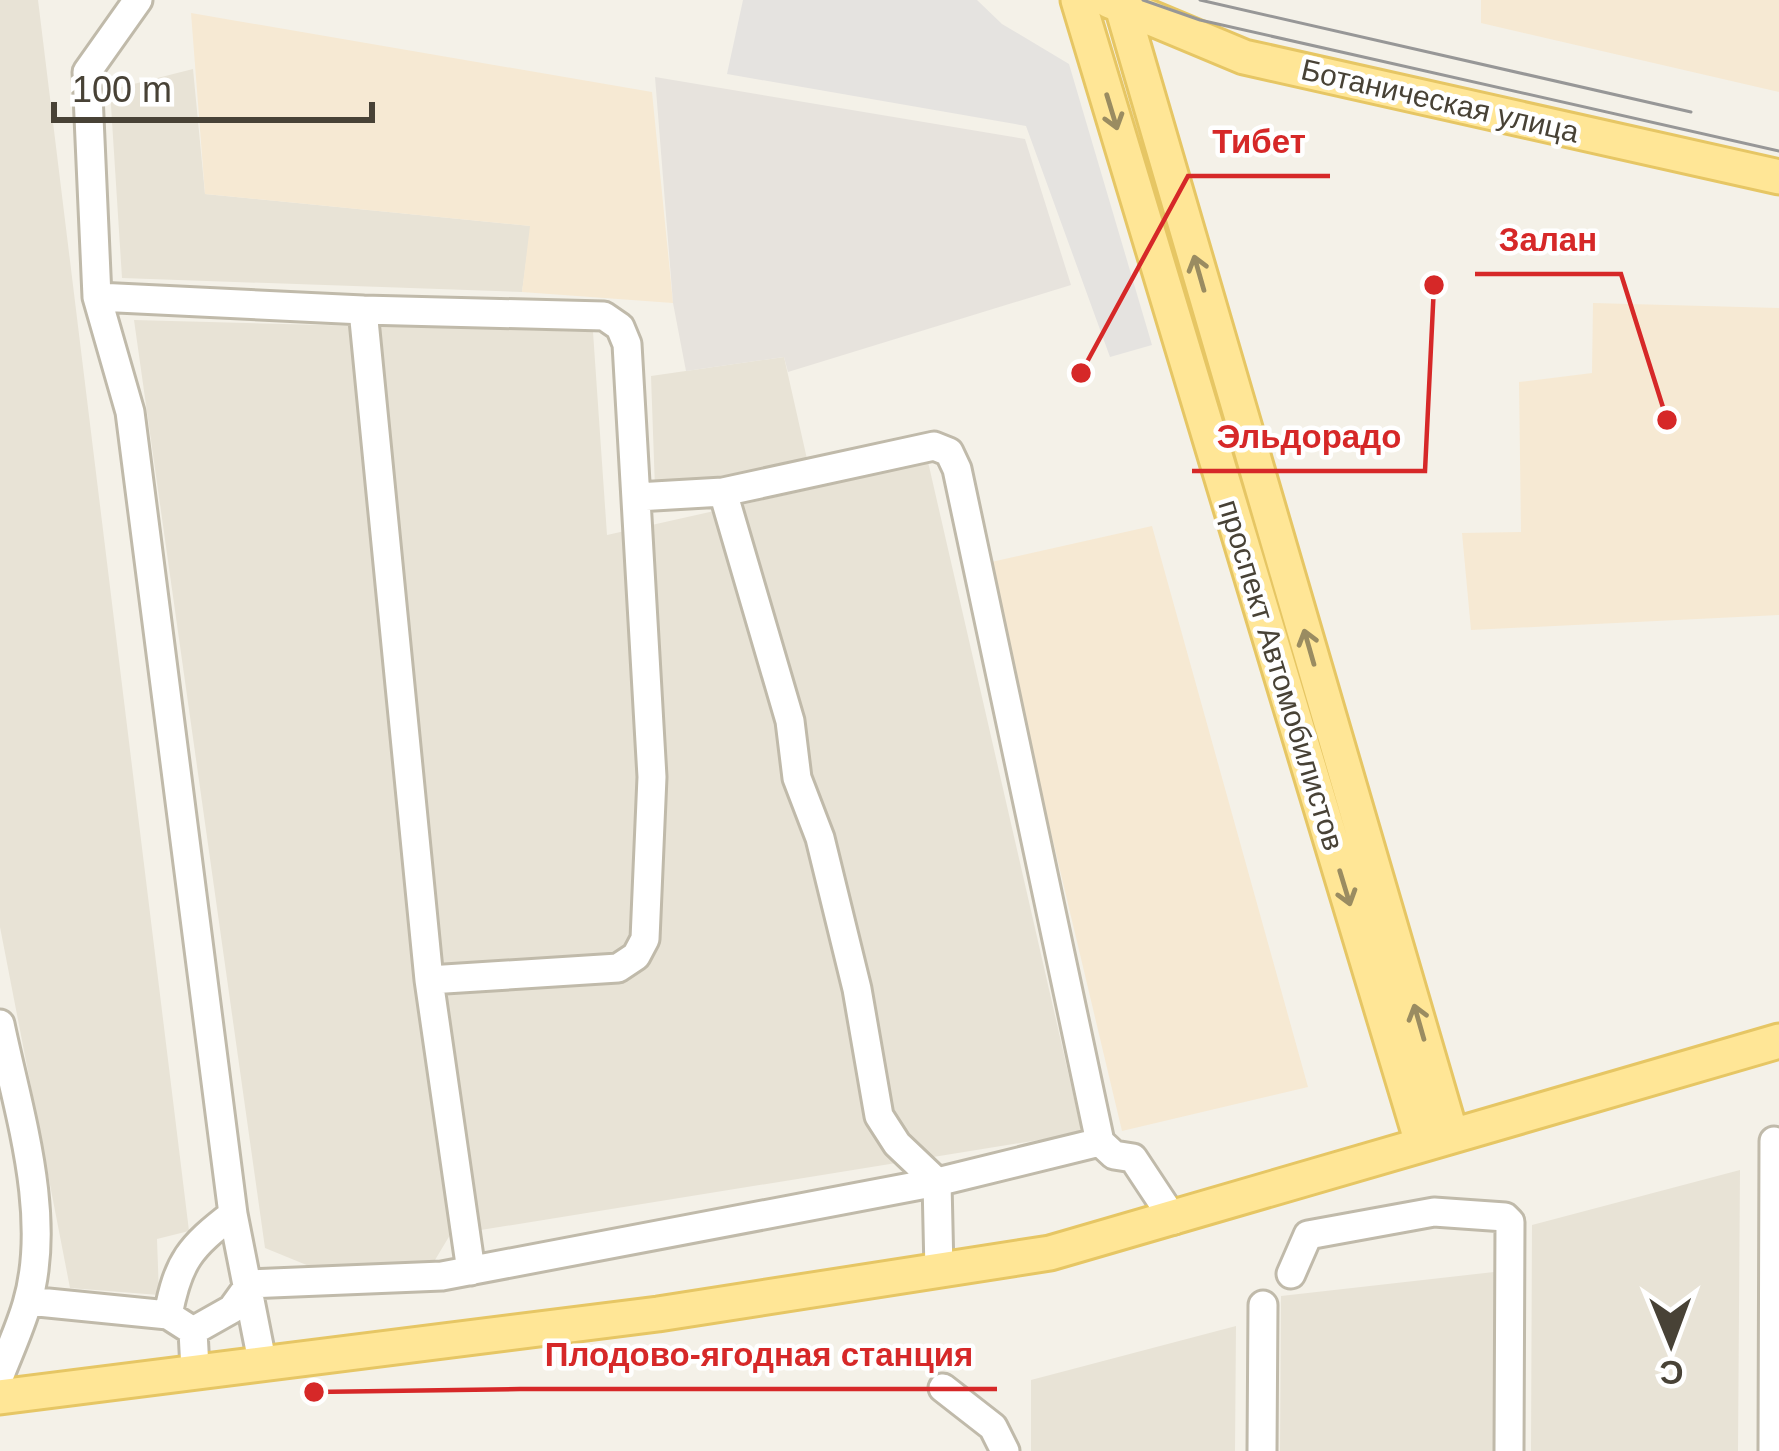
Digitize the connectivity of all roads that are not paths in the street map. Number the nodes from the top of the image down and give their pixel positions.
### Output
1 (138, 0) edge
2 (1078, 0) edge
3 (1117, 3) edge
4 (1779, 177) edge
5 (97, 298) junction
6 (364, 310) junction
7 (723, 492) junction
8 (638, 497) junction
9 (429, 980) junction
10 (0, 1024) edge
11 (1779, 1041) edge
12 (4, 1067) edge
13 (1437, 1138) junction
14 (1100, 1142) junction
15 (1774, 1142) dead end
16 (937, 1182) junction
17 (233, 1214) junction
18 (1174, 1220) junction
19 (471, 1271) junction
20 (939, 1271) junction
21 (1292, 1274) dead end
22 (250, 1284) junction
23 (28, 1300) junction
24 (1263, 1305) dead end
25 (168, 1315) junction
26 (193, 1331) junction
27 (262, 1361) junction
28 (195, 1369) junction
29 (0, 1375) edge
30 (943, 1388) dead end
31 (0, 1397) edge
32 (1005, 1451) edge
33 (1262, 1451) edge
34 (1509, 1451) edge
35 (1773, 1451) edge

1 - 5 street
2 -> 13 main road, проспект Автомобилистов
3 - 4 main road, Ботаническая улица
13 -> 3 main road, проспект Автомобилистов
5 - 6 street
5 - 17 street
6 - 8 street
6 - 9 street
7 - 8 street
7 - 14 street
7 - 16 street
8 - 9 street
9 - 19 street
10 - 12 street
11 - 13 main road
12 - 23 street
13 - 18 main road
14 - 16 street
14 - 18 street
15 - 35 street
16 - 19 street
16 - 20 street
17 - 22 street
17 - 25 street
18 - 20 main road
19 - 22 street
20 - 27 main road
21 - 34 street
22 - 26 street
22 - 27 street
23 - 25 street
23 - 29 street
24 - 33 street
25 - 26 street
26 - 28 street
27 - 28 main road
28 - 31 main road
30 - 32 street

